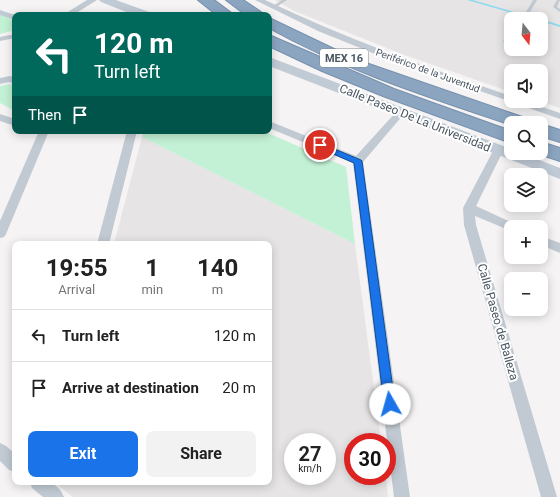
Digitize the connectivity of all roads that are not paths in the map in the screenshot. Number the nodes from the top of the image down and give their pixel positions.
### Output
1 (93, 0) edge
2 (105, 0) edge
3 (205, 0) edge
4 (233, 0) edge
5 (259, 0) edge
6 (284, 0) edge
7 (535, 0) edge
8 (559, 0) edge
9 (560, 11) edge
10 (0, 12) edge
11 (72, 12) edge
12 (137, 12) edge
13 (223, 12) edge
14 (251, 12) edge
15 (269, 12) edge
16 (529, 12) edge
17 (272, 14) edge
18 (272, 15) edge
19 (272, 16) edge
20 (12, 17) edge
21 (12, 37) edge
22 (0, 39) edge
23 (272, 42) edge
24 (272, 62) edge
25 (12, 80) edge
26 (0, 81) edge
27 (336, 86) joint
28 (504, 97) edge
29 (404, 106) junction
30 (537, 108) edge
31 (560, 116) edge
32 (0, 117) edge
33 (504, 117) edge
34 (12, 122) edge
35 (272, 125) edge
36 (548, 132) edge
37 (40, 134) edge
38 (131, 134) edge
39 (504, 135) edge
40 (560, 136) edge
41 (498, 151) junction
42 (548, 151) edge
43 (560, 155) edge
44 (358, 161) junction
45 (560, 174) edge
46 (469, 208) junction
47 (504, 224) edge
48 (0, 234) edge
49 (103, 241) edge
50 (548, 243) edge
51 (560, 248) edge
52 (0, 452) edge
53 (12, 462) edge
54 (42, 485) edge
55 (56, 497) edge
56 (402, 497) edge
57 (548, 497) edge

1 - 11 street
2 - 12 street
3 - 13 highway
4 - 14 highway
5 - 15 street, Periférico de la Juventud
6 - 17 lane
7 - 16 lane
8 - 9 lane
10 - 20 street
18 - 28 street, Periférico de la Juventud
19 - 33 highway, Periférico de la Juventud / MEX 16
21 - 22 street
23 - 29 highway, MEX 16
24 - 27 street, Calle Paseo De La Universidad
25 - 26 street
27 - 29 highway
29 - 39 highway, MEX 16
29 - 41 street, Calle Paseo De La Universidad
29 - 44 street
30 - 31 street
32 - 34 street
35 - 44 street
36 - 40 highway
37 - 48 street
38 - 49 street
41 - 45 street, Calle Paseo De La Universidad
41 - 46 street
42 - 43 highway
44 - 56 street
46 - 47 street
46 - 57 street, Calle Paseo de Balleza
50 - 51 street
52 - 53 street
54 - 55 street

